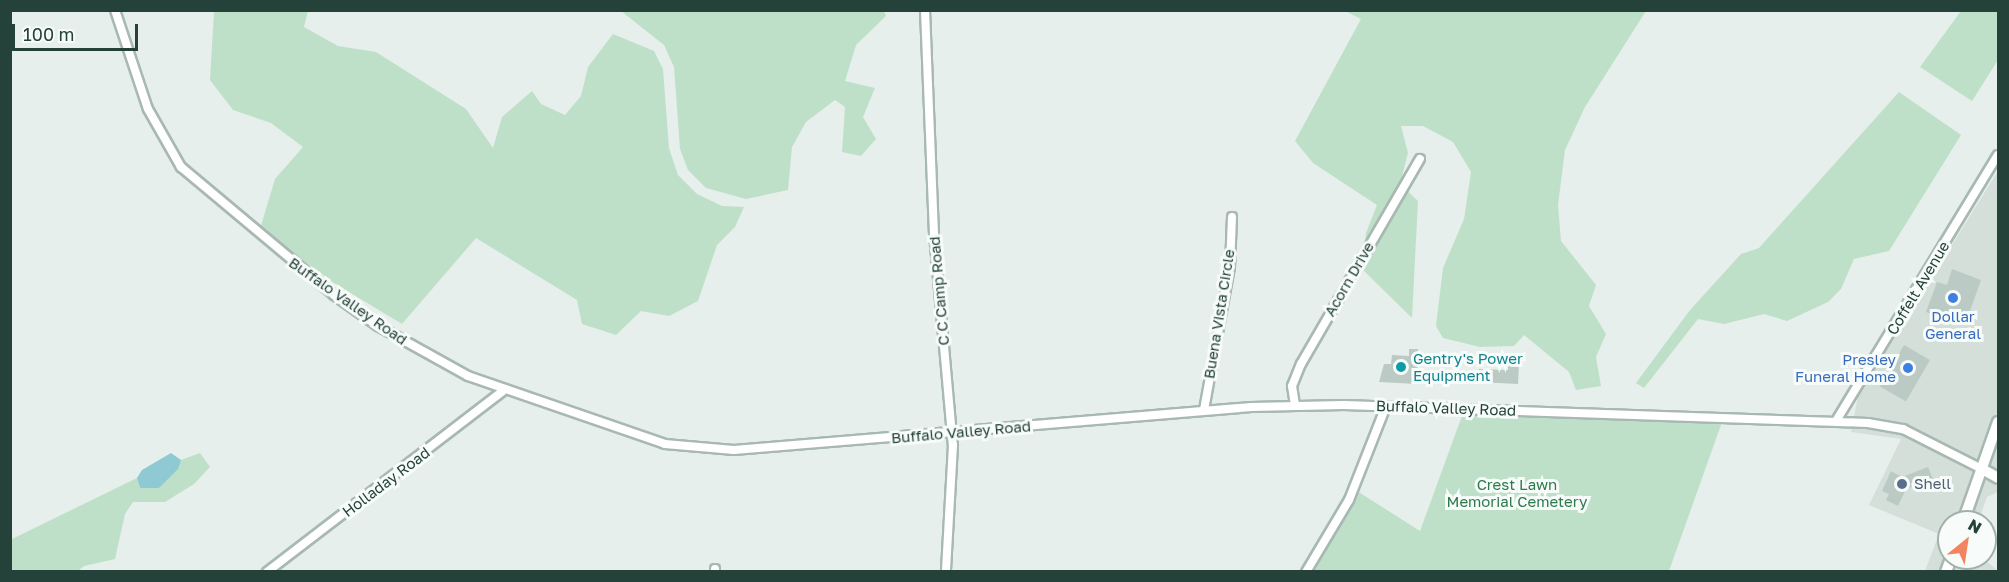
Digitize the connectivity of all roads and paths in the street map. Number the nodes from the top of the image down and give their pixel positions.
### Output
1 (115, 10) edge
2 (925, 10) edge
3 (1998, 155) edge
4 (1420, 159) dead end
5 (1232, 217) dead end
6 (503, 391) junction
7 (1295, 405) junction
8 (1386, 406) junction
9 (1204, 410) junction
10 (1836, 421) junction
11 (1998, 422) edge
12 (951, 434) junction
13 (1982, 469) junction
14 (1998, 478) edge
15 (1967, 510) edge
16 (946, 571) edge
17 (267, 572) edge
18 (1306, 572) edge

1 - 6 street, Buffalo Valley Road
2 - 12 street, C C Camp Road
3 - 10 street, Coffelt Avenue
4 - 7 street, Acorn Drive
5 - 9 street, Buena Vista Circle
6 - 12 street, Buffalo Valley Road
6 - 17 street, Holladay Road
7 - 8 street, Buffalo Valley Road
7 - 9 street, Buffalo Valley Road
8 - 10 street, Buffalo Valley Road
8 - 18 street
9 - 12 street, Buffalo Valley Road
10 - 13 street, Buffalo Valley Road
11 - 13 street
12 - 16 street, C C Camp Road
13 - 14 street
13 - 15 street

